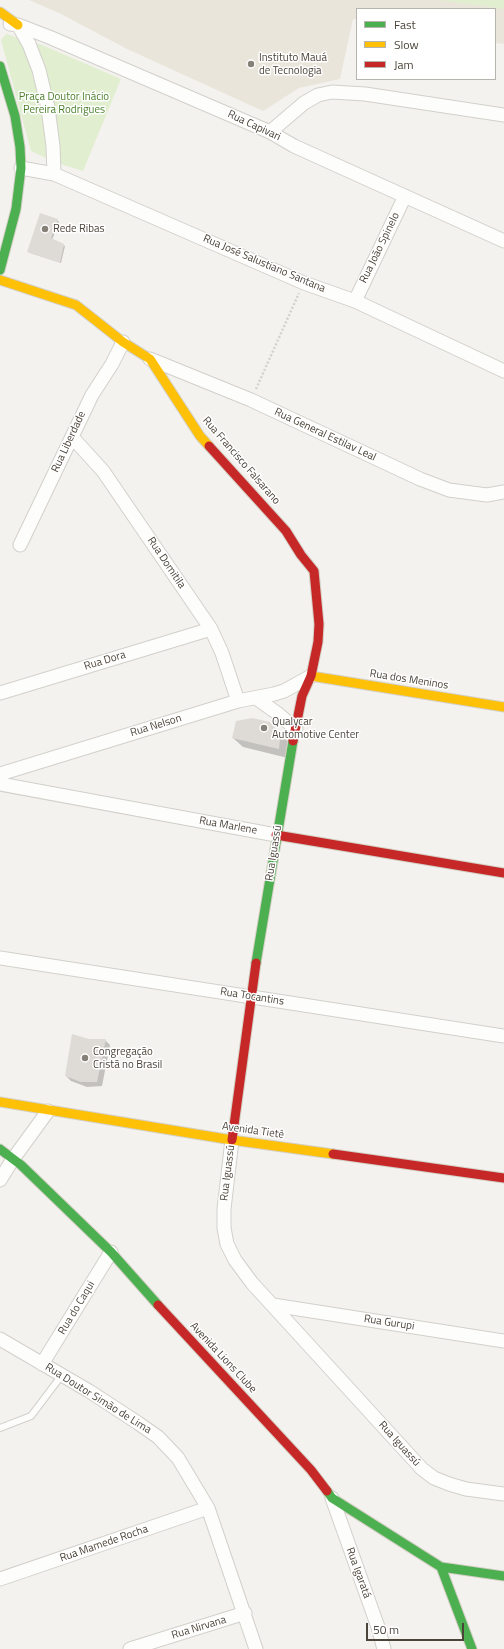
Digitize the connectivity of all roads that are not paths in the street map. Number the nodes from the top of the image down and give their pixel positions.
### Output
1 (0, 12) edge
2 (0, 23) edge
3 (18, 25) junction
4 (0, 66) edge
5 (504, 115) edge
6 (270, 132) junction
7 (21, 168) junction
8 (54, 174) junction
9 (405, 196) junction
10 (504, 241) edge
11 (0, 270) edge
12 (0, 280) edge
13 (355, 301) junction
14 (123, 342) junction
15 (150, 359) junction
16 (504, 371) edge
17 (72, 437) junction
18 (504, 492) edge
19 (20, 545) dead end
20 (211, 630) junction
21 (311, 676) junction
22 (0, 693) edge
23 (256, 698) junction
24 (238, 701) junction
25 (504, 707) edge
26 (296, 729) junction
27 (0, 774) edge
28 (0, 784) edge
29 (276, 835) junction
30 (504, 873) edge
31 (0, 958) edge
32 (251, 997) junction
33 (504, 1036) edge
34 (0, 1102) edge
35 (48, 1111) junction
36 (232, 1140) junction
37 (0, 1149) edge
38 (13, 1159) junction
39 (504, 1178) edge
40 (0, 1180) edge
41 (111, 1252) junction
42 (273, 1305) junction
43 (0, 1339) edge
44 (504, 1341) edge
45 (6, 1349) edge
46 (42, 1364) junction
47 (62, 1375) junction
48 (0, 1428) edge
49 (504, 1494) edge
50 (332, 1498) junction
51 (208, 1508) junction
52 (440, 1567) junction
53 (504, 1576) edge
54 (0, 1579) edge
55 (245, 1613) junction
56 (130, 1649) edge
57 (256, 1649) edge
58 (384, 1649) edge
59 (472, 1649) edge

1 - 3 street
2 - 3 street, Rua Capivari
3 - 6 street, Rua Capivari
3 - 8 street
4 - 7 street
5 - 6 street
6 - 9 street, Rua Capivari
7 - 8 street, Rua José Salustiano Santana
7 - 11 street
8 - 13 street, Rua José Salustiano Santana
9 - 10 street, Rua Capivari
9 - 13 street, Rua João Spinelo
12 - 14 street, Rua Francisco Falsarano
13 - 16 street, Rua José Salustiano Santana
14 - 15 street, Rua Francisco Falsarano
14 - 17 street, Rua Liberdade
15 - 18 street, Rua General Estilav Leal
15 - 21 street, Rua Francisco Falsarano
17 - 19 street, Rua Liberdade
17 - 20 street, Rua Domitila
20 - 22 street, Rua Dora
20 - 24 street, Rua Domitila
21 - 23 street, Rua Nelson
21 - 25 street, Rua dos Meninos
21 - 26 street, Rua Iguassú
23 - 24 street, Rua Nelson
23 - 26 street
24 - 27 street, Rua Nelson
26 - 29 street, Rua Iguassú
28 - 29 street, Rua Marlene
29 - 30 street, Rua Marlene
29 - 32 street, Rua Iguassú
31 - 32 street, Rua Tocantins
32 - 33 street, Rua Tocantins
32 - 36 street, Rua Iguassú
34 - 35 street, Avenida Tietê
35 - 36 street, Avenida Tietê
35 - 38 street
36 - 39 street, Avenida Tietê
36 - 42 street, Rua Iguassú
37 - 38 street, Avenida Lions Clube
38 - 40 street
38 - 41 street, Avenida Lions Clube
41 - 46 street, Rua do Caqui
41 - 50 street, Avenida Lions Clube
42 - 44 street, Rua Gurupi
42 - 49 street, Rua Iguassú
43 - 45 street, Rua Doutor Simão de Lima
45 - 46 street, Rua Doutor Simão de Lima
46 - 47 street, Rua Doutor Simão de Lima
47 - 48 lane
47 - 51 street, Rua Doutor Simão de Lima
50 - 52 street, Avenida Lions Clube
50 - 58 street, Rua Igaratá
51 - 54 street, Rua Mamede Rocha
51 - 55 street, Rua Doutor Simão de Lima
52 - 53 street
52 - 59 street
55 - 56 street, Rua Nirvana
55 - 57 street, Rua Doutor Simão de Lima

